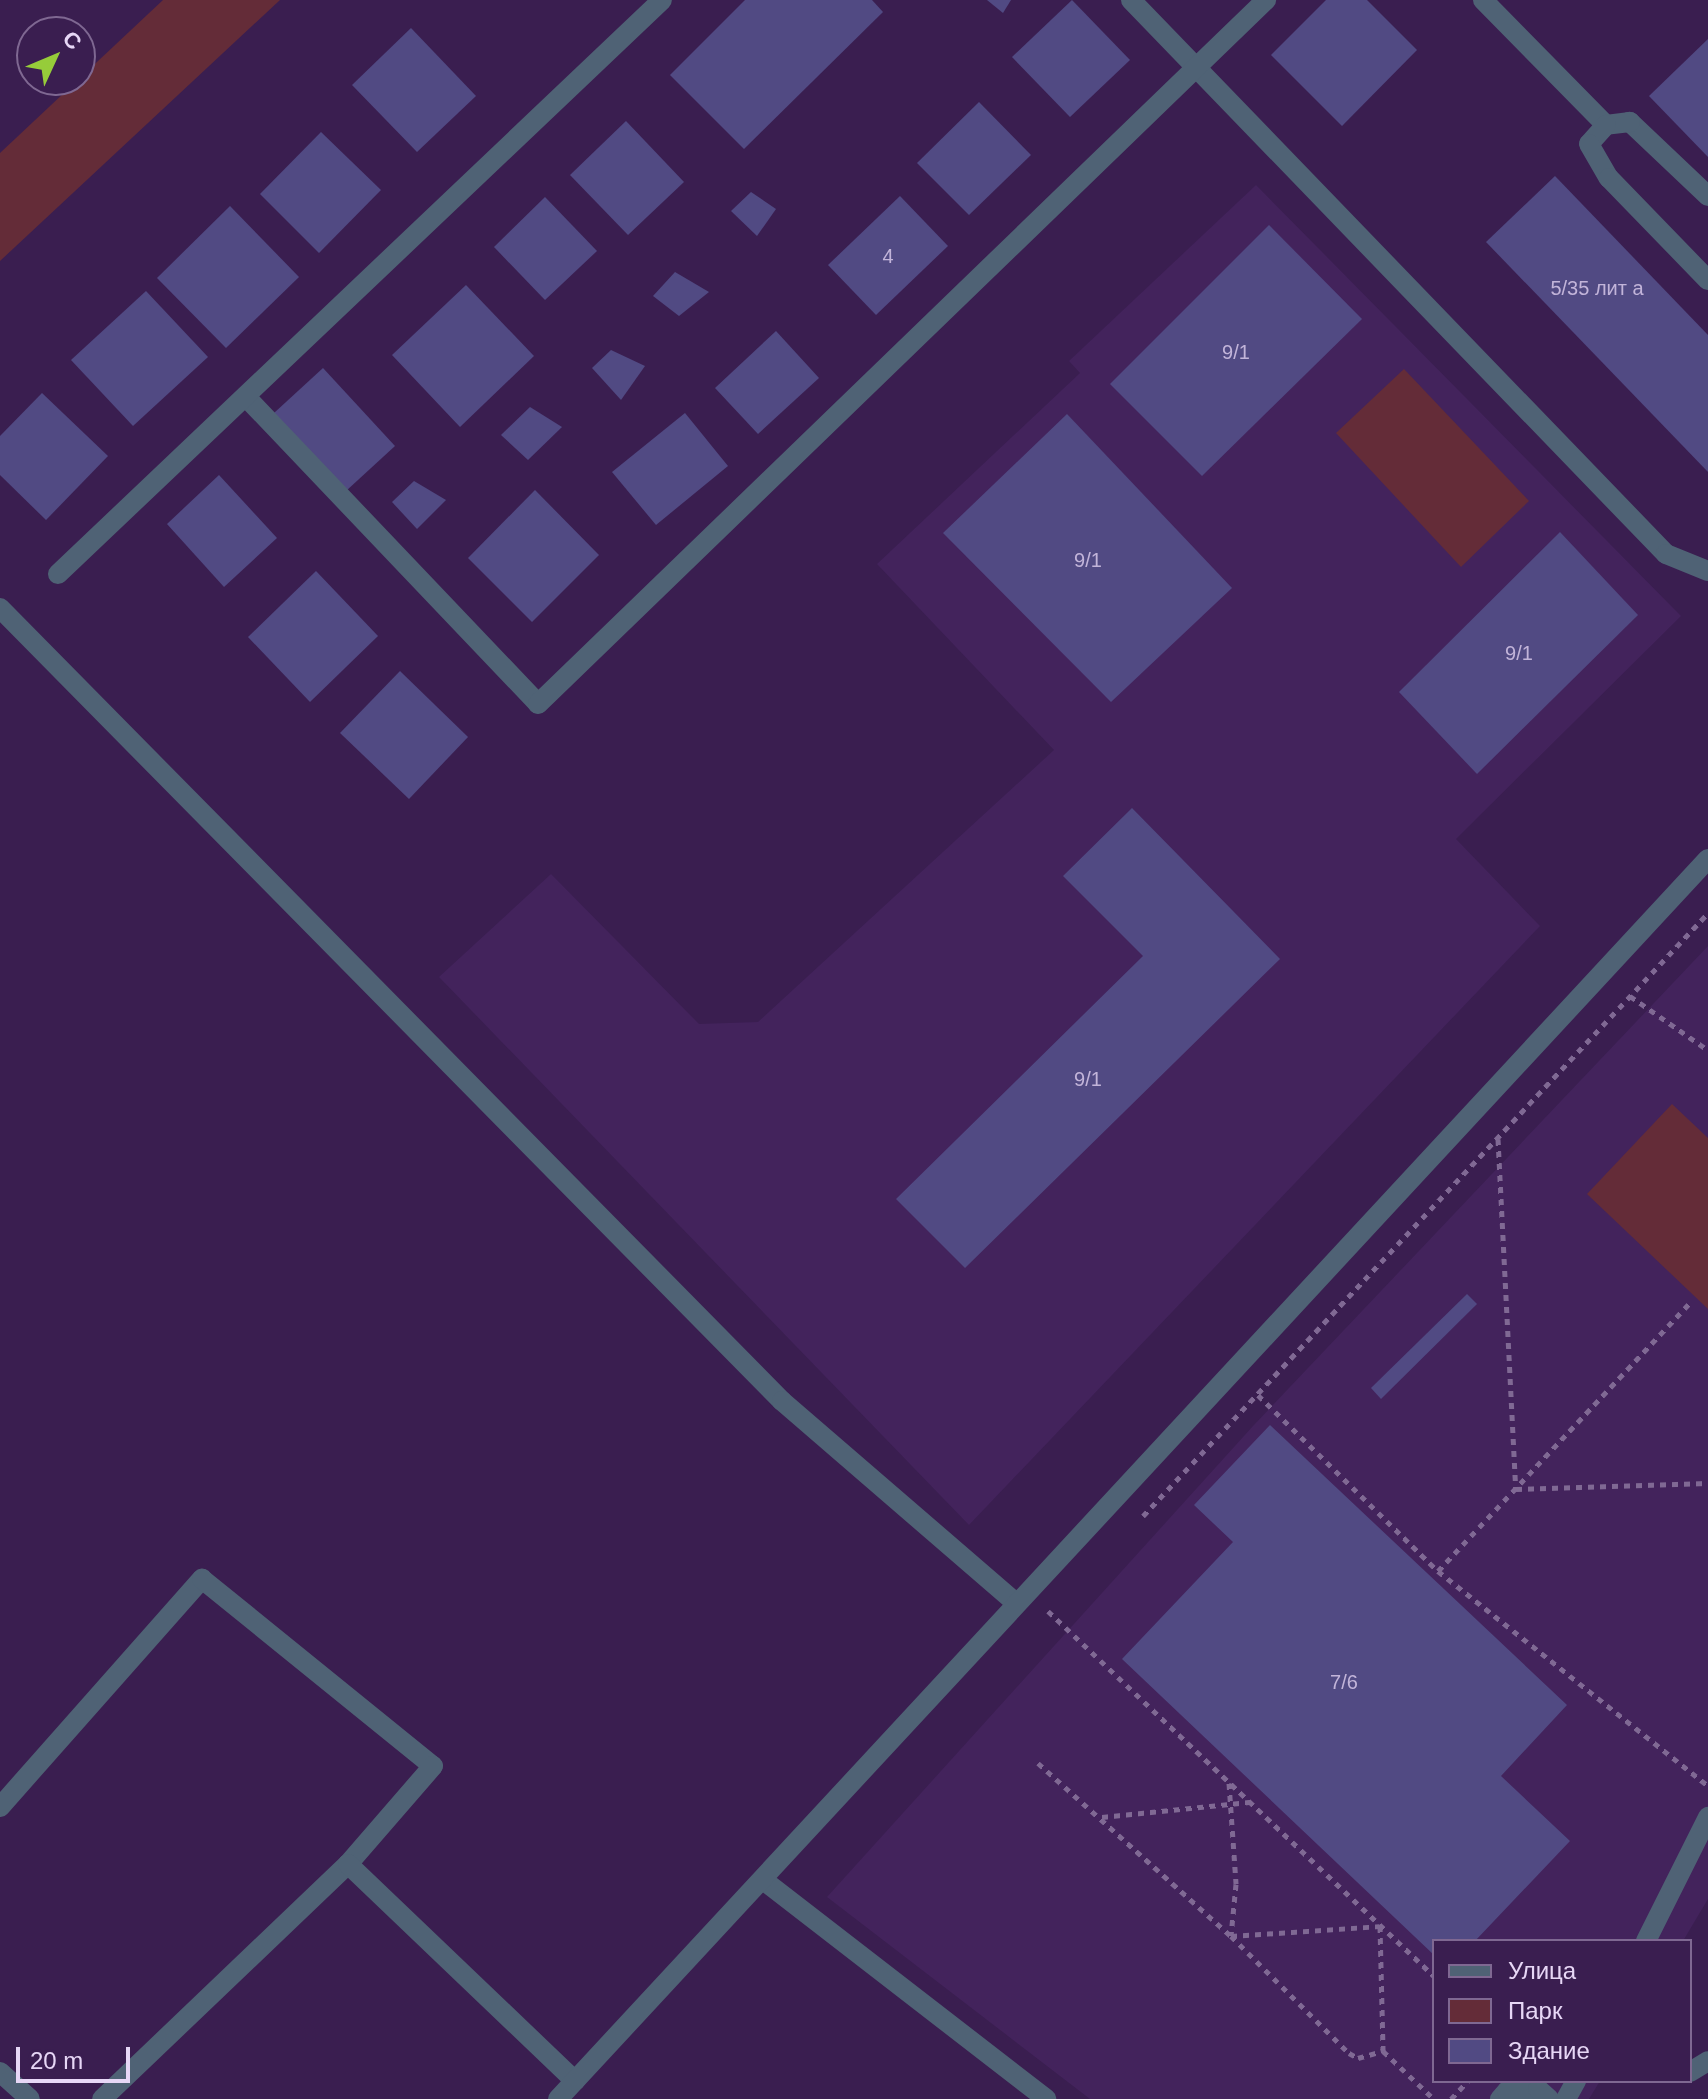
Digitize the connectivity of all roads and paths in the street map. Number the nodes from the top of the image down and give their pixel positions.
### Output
1 (662, 0) edge
2 (1131, 0) edge
3 (1266, 0) edge
4 (1483, 0) edge
5 (1196, 68) junction
6 (1606, 125) junction
7 (1708, 196) edge
8 (1708, 280) edge
9 (247, 398) junction
10 (1708, 571) edge
11 (58, 574) dead end
12 (0, 608) edge
13 (1708, 859) edge
14 (1708, 913) edge
15 (1630, 996) junction
16 (1708, 1050) edge
17 (1498, 1138) junction
18 (1689, 1304) dead end
19 (1258, 1395) junction
20 (1708, 1483) edge
21 (1516, 1489) junction
22 (1139, 1521) dead end
23 (1438, 1571) junction
24 (1063, 1601) dead end
25 (1016, 1603) junction
26 (1052, 1613) junction
27 (1042, 1623) dead end
28 (1038, 1763) dead end
29 (1229, 1782) junction
30 (1708, 1786) edge
31 (1249, 1802) junction
32 (1227, 1806) junction
33 (0, 1807) edge
34 (1101, 1817) junction
35 (1708, 1817) edge
36 (348, 1864) junction
37 (763, 1880) junction
38 (1380, 1926) junction
39 (1231, 1936) junction
40 (1647, 1939) edge
41 (1432, 1974) edge
42 (1383, 2051) junction
43 (0, 2072) edge
44 (575, 2081) junction
45 (1466, 2083) edge
46 (30, 2099) edge
47 (102, 2099) edge
48 (558, 2099) edge
49 (1046, 2099) edge
50 (1434, 2099) edge
51 (1451, 2099) edge
52 (1500, 2099) edge
53 (1549, 2099) edge

1 - 9 street
2 - 5 street
3 - 5 street
4 - 6 street
5 - 9 street
5 - 10 street
6 - 7 street
6 - 8 street
9 - 11 street
12 - 25 street
13 - 25 street
14 - 15 path
15 - 16 path
15 - 17 path
17 - 19 path
17 - 21 path
18 - 21 path
19 - 22 path
19 - 23 path
20 - 21 path
21 - 23 path
23 - 30 path
24 - 26 path
25 - 26 path
25 - 37 street
26 - 27 path
26 - 29 path
28 - 34 path
29 - 31 path
29 - 32 path
31 - 32 path
31 - 38 path
32 - 34 path
32 - 39 path
33 - 36 street
34 - 39 path
35 - 40 street
36 - 44 street
36 - 47 street
37 - 44 street
37 - 49 street
38 - 39 path
38 - 41 path
38 - 42 path
39 - 42 path
42 - 50 path
43 - 46 street
44 - 48 street
45 - 51 path
52 - 53 street

